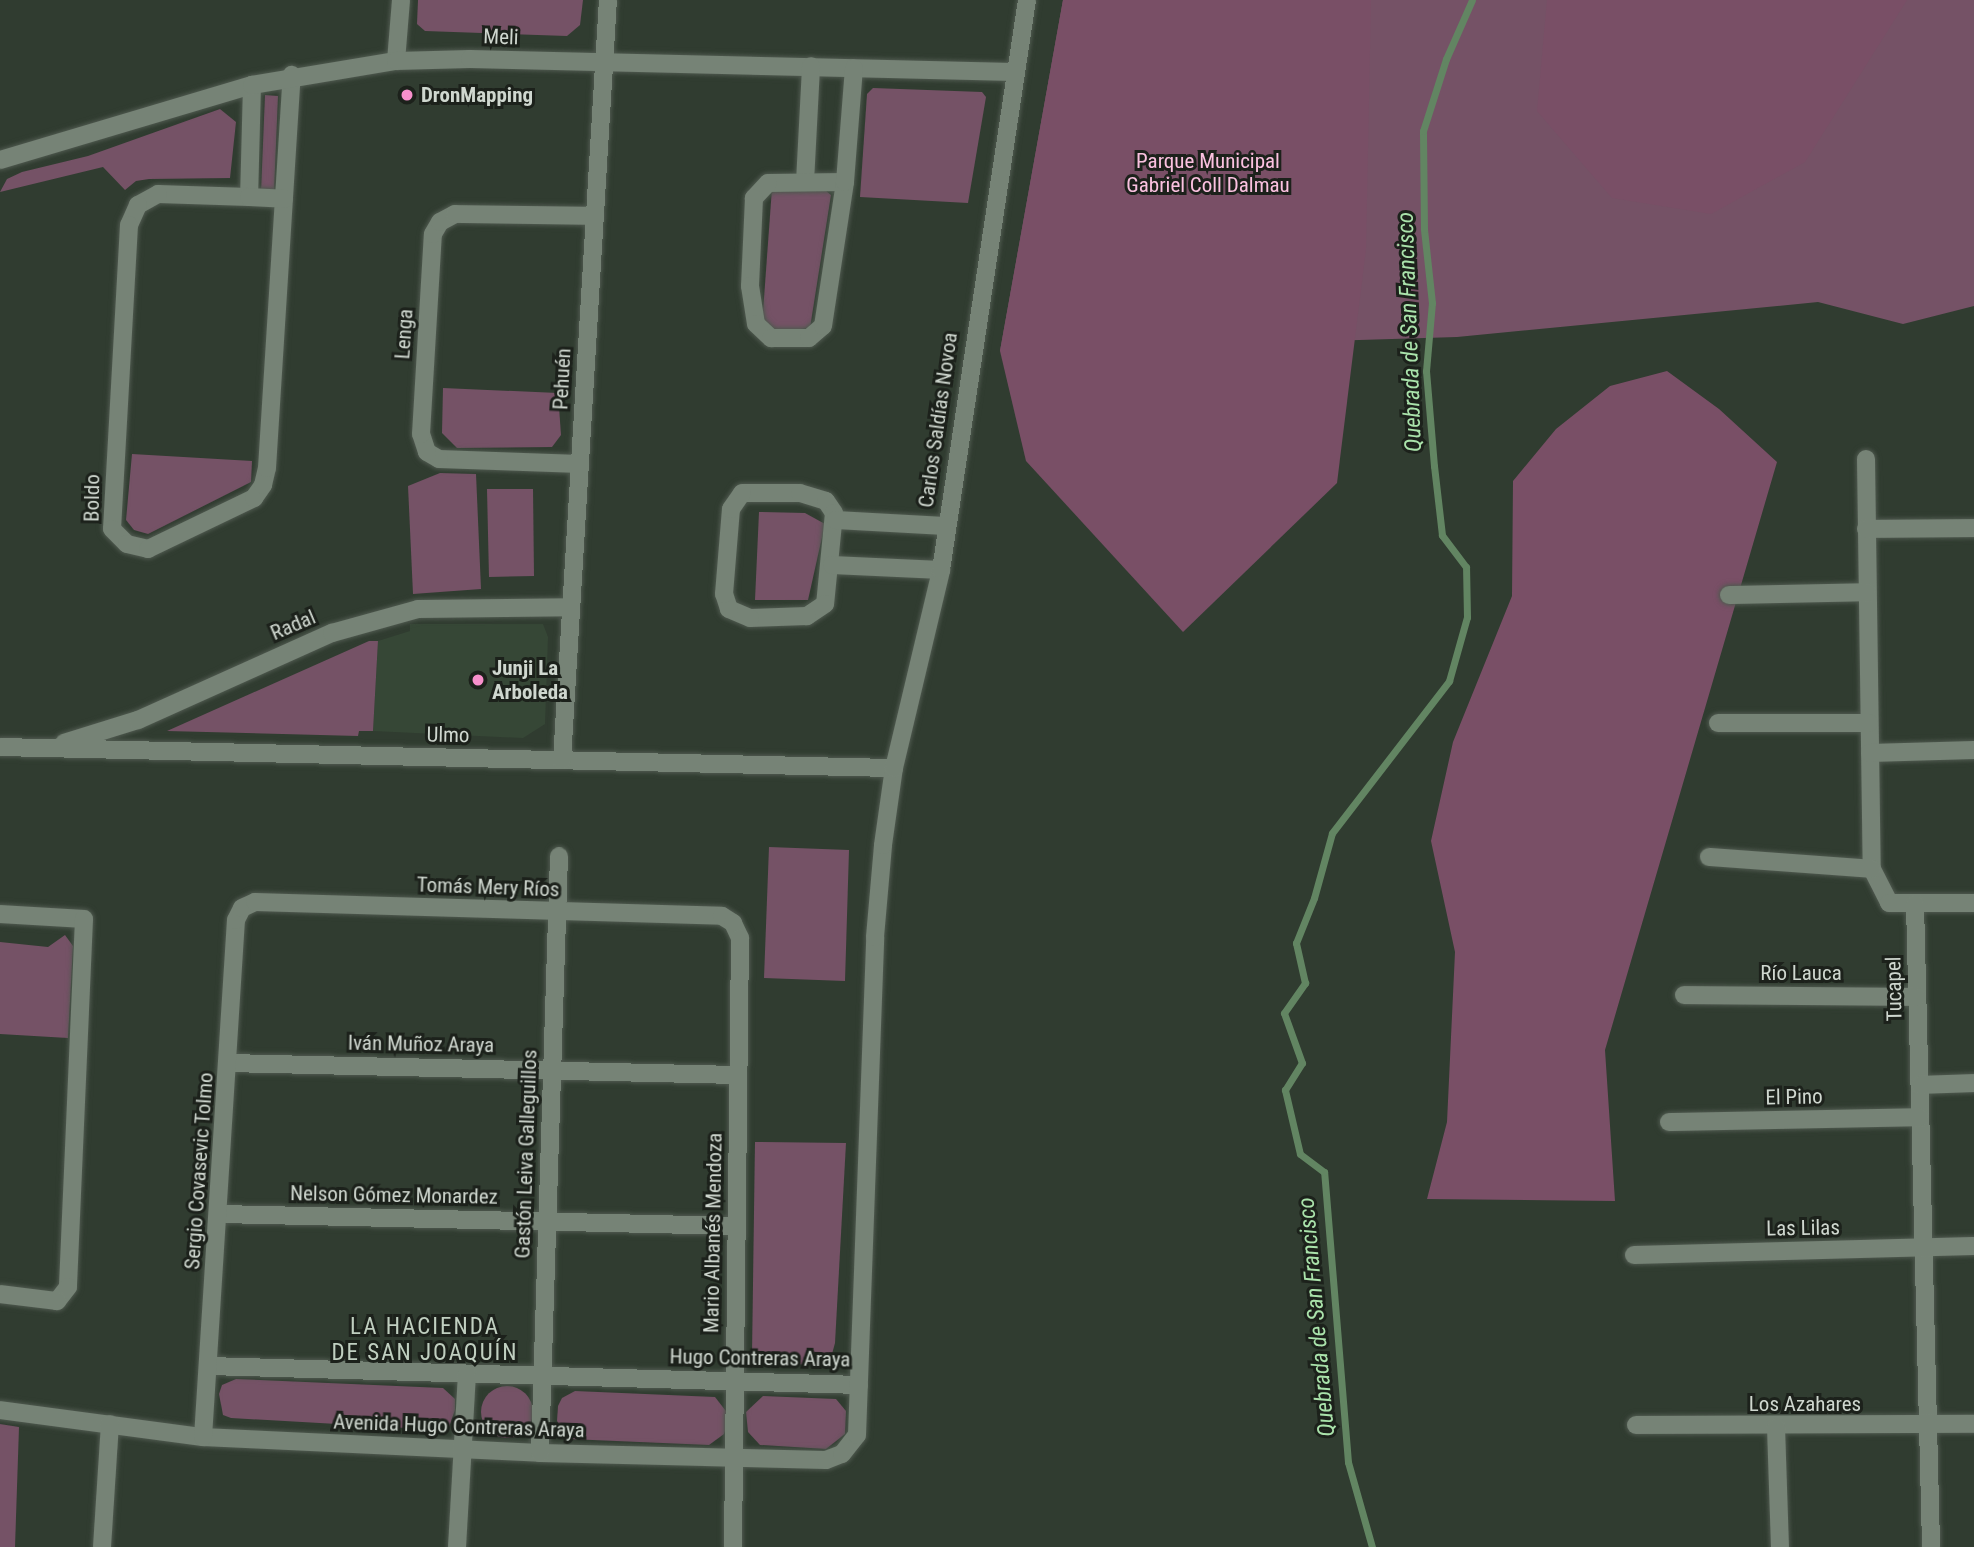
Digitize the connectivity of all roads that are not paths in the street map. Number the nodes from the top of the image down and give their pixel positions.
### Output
1 (401, 0) edge
2 (608, 0) edge
3 (1027, 0) edge
4 (396, 61) junction
5 (604, 62) junction
6 (811, 66) junction
7 (854, 68) junction
8 (1014, 72) junction
9 (292, 75) junction
10 (252, 85) junction
11 (0, 160) edge
12 (806, 182) junction
13 (845, 182) junction
14 (249, 197) junction
15 (284, 199) junction
16 (595, 216) junction
17 (1866, 459) dead end
18 (580, 464) junction
19 (836, 520) junction
20 (945, 526) junction
21 (1974, 528) edge
22 (1866, 529) junction
23 (832, 565) junction
24 (941, 570) junction
25 (1867, 592) junction
26 (1729, 595) dead end
27 (571, 607) junction
28 (1718, 723) dead end
29 (1869, 723) junction
30 (0, 747) edge
31 (47, 748) junction
32 (1974, 750) edge
33 (1870, 753) junction
34 (562, 760) junction
35 (894, 768) junction
36 (883, 845) joint
37 (559, 856) dead end
38 (1709, 857) dead end
39 (1872, 869) junction
40 (1974, 903) edge
41 (1915, 904) junction
42 (242, 908) joint
43 (558, 912) junction
44 (0, 914) edge
45 (733, 923) joint
46 (1684, 995) dead end
47 (1917, 997) junction
48 (228, 1063) junction
49 (551, 1070) junction
50 (738, 1075) junction
51 (1974, 1083) edge
52 (1920, 1085) junction
53 (1920, 1117) junction
54 (1670, 1122) dead end
55 (220, 1214) junction
56 (547, 1222) junction
57 (735, 1226) junction
58 (1974, 1246) edge
59 (1924, 1248) junction
60 (1634, 1255) dead end
61 (0, 1294) edge
62 (208, 1366) junction
63 (467, 1374) junction
64 (542, 1376) junction
65 (733, 1382) junction
66 (859, 1385) junction
67 (0, 1410) edge
68 (110, 1424) junction
69 (1974, 1424) edge
70 (1636, 1425) dead end
71 (1928, 1425) junction
72 (1776, 1427) junction
73 (203, 1437) junction
74 (461, 1450) junction
75 (540, 1453) junction
76 (733, 1456) junction
77 (102, 1547) edge
78 (457, 1547) edge
79 (733, 1547) edge
80 (1780, 1547) edge
81 (1931, 1547) edge

1 - 4 street
2 - 5 street, Pehuén
3 - 8 street, Carlos Saldías Novoa
4 - 5 street, Meli
4 - 9 street, Meli
5 - 6 street, Meli
5 - 16 street, Pehuén
6 - 7 street, Meli
6 - 12 street
7 - 8 street, Meli
7 - 13 street
8 - 20 street, Carlos Saldías Novoa
9 - 10 street, Meli
9 - 15 street, Boldo
10 - 11 street, Meli
10 - 14 street
12 - 13 street
12 - 13 street
14 - 15 street, Boldo
14 - 15 street, Boldo
16 - 18 street, Pehuén
16 - 18 street, Lenga
17 - 22 street
18 - 27 street, Pehuén
19 - 20 street
19 - 23 street
19 - 23 street
20 - 24 street, Carlos Saldías Novoa
21 - 22 street
22 - 25 street
23 - 24 street
24 - 35 street, Carlos Saldías Novoa
25 - 26 street
25 - 29 street
27 - 31 street, Radal
27 - 34 street, Pehuén
28 - 29 street
29 - 33 street
30 - 31 street, Ulmo
31 - 34 street, Ulmo
32 - 33 street
33 - 39 street
34 - 35 street, Ulmo
35 - 36 street, Carlos Saldías Novoa
36 - 66 street, Hugo Contreras Araya
37 - 43 street, Gastón Leiva Galleguillos
38 - 39 street
39 - 41 street
40 - 41 street
41 - 47 street, Tucapel
42 - 43 street, Tomás Mery Ríos
42 - 48 street, Sergio Covasevic Tolmo
43 - 45 street, Tomás Mery Ríos
43 - 49 street, Gastón Leiva Galleguillos
44 - 61 street
45 - 50 street, Mario Albanés Mendoza
46 - 47 street, Río Lauca
47 - 52 street, Tucapel
48 - 49 street, Iván Muñoz Araya
48 - 55 street, Sergio Covasevic Tolmo
49 - 50 street, Iván Muñoz Araya
49 - 56 street, Gastón Leiva Galleguillos
50 - 57 street, Mario Albanés Mendoza
51 - 52 street
52 - 53 street, Tucapel
53 - 54 street, El Pino
53 - 59 street, Tucapel
55 - 56 street, Nelson Gómez Monardez
55 - 62 street, Sergio Covasevic Tolmo
56 - 57 street, Nelson Gómez Monardez
56 - 64 street, Gastón Leiva Galleguillos
57 - 65 street, Mario Albanés Mendoza
58 - 59 street, Las Lilas
59 - 60 street, Las Lilas
59 - 71 street, Tucapel
62 - 63 street, Hugo Contreras Araya
62 - 73 street, Sergio Covasevic Tolmo
63 - 64 street, Hugo Contreras Araya
63 - 74 street
64 - 65 street, Hugo Contreras Araya
64 - 75 street, Gastón Leiva Galleguillos
65 - 66 street, Hugo Contreras Araya
65 - 76 street, Mario Albanés Mendoza
66 - 76 street, Avenida Hugo Contreras Araya
67 - 68 street, Avenida Hugo Contreras Araya
68 - 73 street, Avenida Hugo Contreras Araya
68 - 77 street
69 - 71 street, Los Azahares
70 - 72 street, Los Azahares
71 - 72 street, Los Azahares
71 - 81 street, Tucapel
72 - 80 street
73 - 74 street, Avenida Hugo Contreras Araya
74 - 75 street, Avenida Hugo Contreras Araya
74 - 78 street
75 - 76 street, Avenida Hugo Contreras Araya
76 - 79 street, Mario Albanés Mendoza

